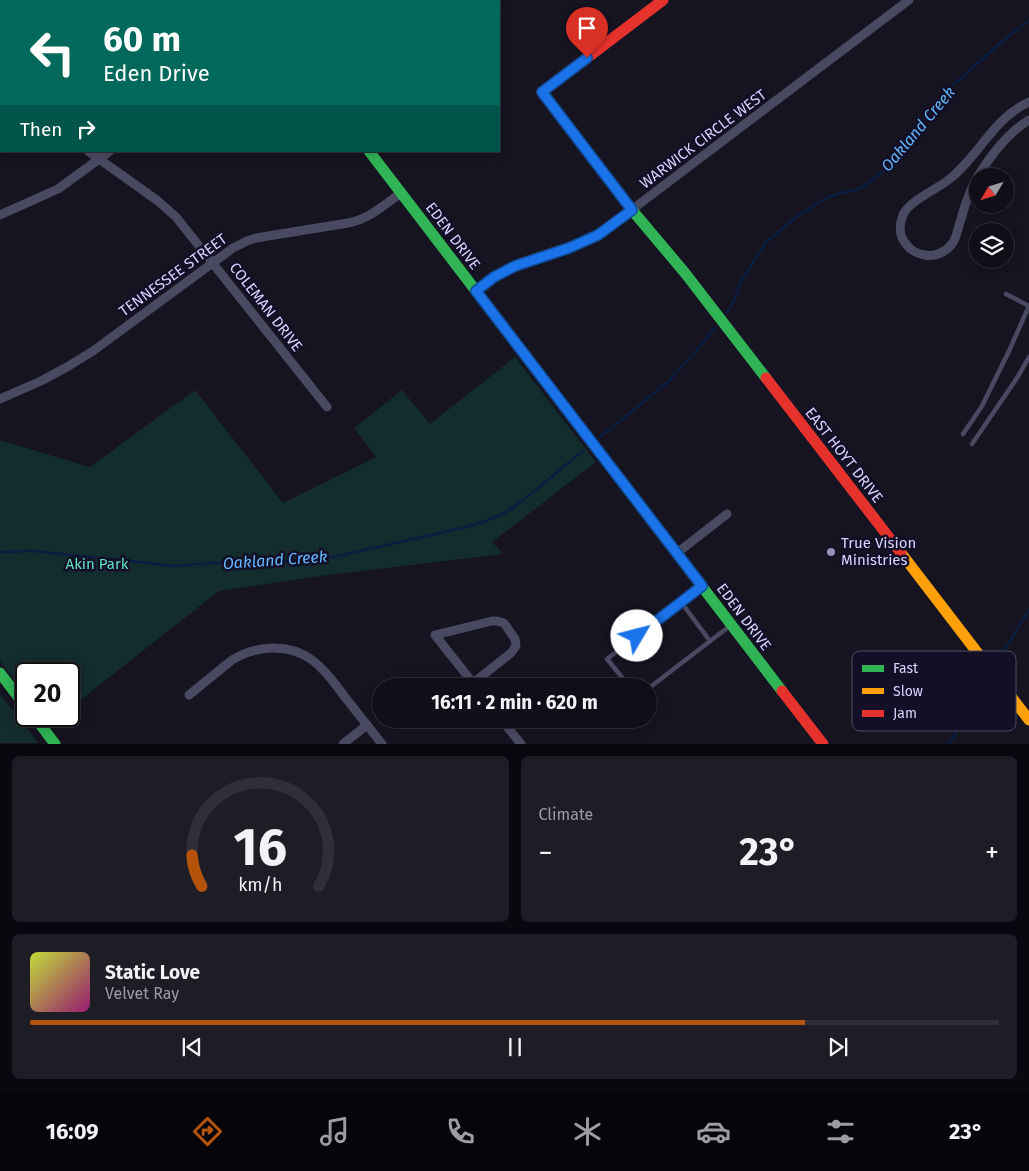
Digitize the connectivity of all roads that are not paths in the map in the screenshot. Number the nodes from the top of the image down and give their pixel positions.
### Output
1 (663, 0) edge
2 (909, 0) edge
3 (1029, 102) edge
4 (1029, 120) edge
5 (90, 152) edge
6 (109, 152) edge
7 (369, 152) edge
8 (100, 159) junction
9 (983, 168) edge
10 (969, 192) edge
11 (401, 193) junction
12 (632, 210) junction
13 (0, 215) edge
14 (213, 262) junction
15 (476, 291) junction
16 (1006, 294) dead end
17 (1029, 306) edge
18 (1029, 357) edge
19 (0, 399) edge
20 (327, 407) dead end
21 (963, 434) dead end
22 (972, 444) dead end
23 (728, 514) dead end
24 (677, 553) junction
25 (702, 586) junction
26 (681, 602) junction
27 (731, 624) junction
28 (710, 641) junction
29 (976, 651) edge
30 (0, 673) edge
31 (622, 678) edge
32 (657, 682) edge
33 (474, 685) edge
34 (15, 693) edge
35 (189, 695) dead end
36 (1016, 703) edge
37 (1029, 720) edge
38 (367, 725) junction
39 (42, 727) edge
40 (508, 728) edge
41 (54, 744) edge
42 (343, 744) edge
43 (382, 744) edge
44 (520, 744) edge
45 (823, 744) edge

1 - 12 street, EAST HOYT DRIVE
2 - 12 street, WARWICK CIRCLE WEST
3 - 10 street
4 - 9 street
5 - 8 street, COLEMAN DRIVE
6 - 8 street
7 - 11 street, EDEN DRIVE
8 - 13 street
8 - 14 street, COLEMAN DRIVE
11 - 14 street, TENNESSEE STREET
11 - 15 street, EDEN DRIVE
12 - 15 street, WARWICK CIRCLE WEST
12 - 29 street, EAST HOYT DRIVE
14 - 19 street, TENNESSEE STREET
14 - 20 street, COLEMAN DRIVE
15 - 24 street, EDEN DRIVE
16 - 17 lane
17 - 21 lane
18 - 22 lane
23 - 24 street
24 - 25 street, EDEN DRIVE
25 - 26 lane
25 - 27 street, EDEN DRIVE
26 - 28 lane
26 - 31 lane
27 - 28 lane
27 - 45 street, EDEN DRIVE
28 - 32 lane
30 - 34 street
33 - 33 street
35 - 38 street
36 - 37 street, EAST HOYT DRIVE
38 - 42 street
38 - 43 street
39 - 41 street
40 - 44 street

